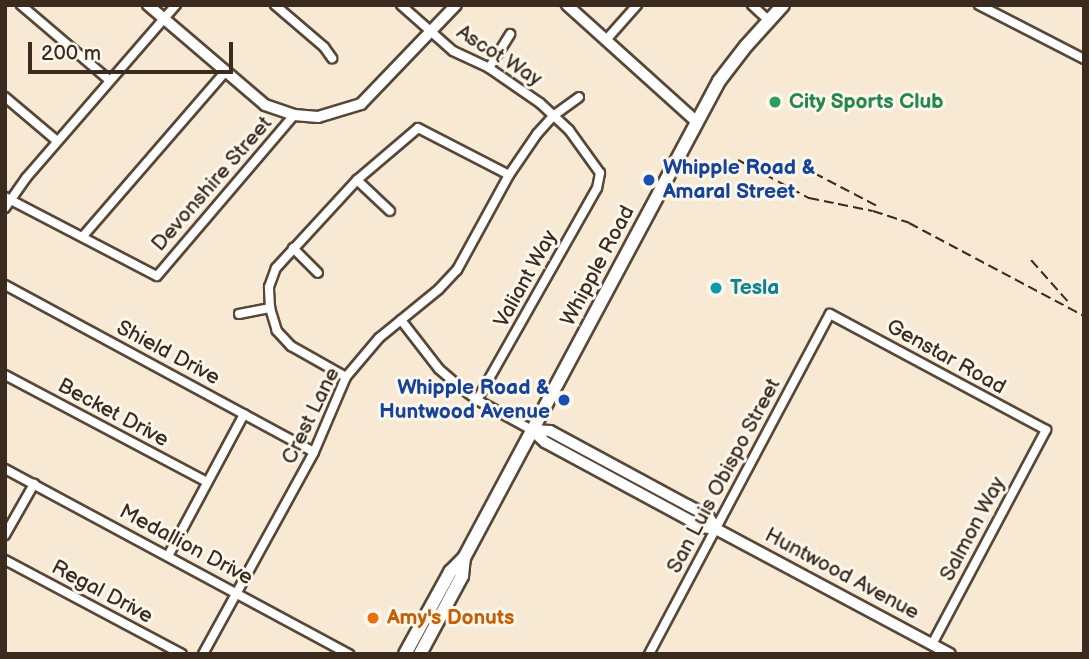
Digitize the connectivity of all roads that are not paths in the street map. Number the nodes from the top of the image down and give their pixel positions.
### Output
1 (21, 5) edge
2 (148, 5) edge
3 (176, 5) edge
4 (275, 5) edge
5 (401, 5) edge
6 (456, 5) edge
7 (567, 5) edge
8 (637, 5) edge
9 (752, 5) edge
10 (783, 5) edge
11 (979, 5) edge
12 (164, 19) junction
13 (769, 21) junction
14 (431, 32) junction
15 (510, 34) dead end
16 (606, 40) junction
17 (332, 58) dead end
18 (1084, 59) edge
19 (489, 68) junction
20 (226, 71) junction
21 (109, 80) junction
22 (5, 97) edge
23 (579, 97) dead end
24 (294, 116) junction
25 (553, 116) junction
26 (697, 122) junction
27 (57, 141) junction
28 (600, 173) joint
29 (509, 175) junction
30 (357, 180) junction
31 (8, 198) edge
32 (5, 208) edge
33 (390, 211) dead end
34 (84, 235) junction
35 (293, 248) junction
36 (318, 273) dead end
37 (5, 285) edge
38 (270, 308) junction
39 (239, 314) dead end
40 (830, 314) joint
41 (401, 320) junction
42 (5, 375) edge
43 (346, 377) junction
44 (477, 400) junction
45 (244, 414) junction
46 (532, 430) junction
47 (1046, 430) joint
48 (314, 452) junction
49 (5, 469) edge
50 (205, 481) junction
51 (34, 484) junction
52 (716, 529) junction
53 (5, 536) edge
54 (168, 556) junction
55 (464, 558) junction
56 (5, 560) edge
57 (237, 592) junction
58 (932, 644) junction
59 (182, 654) edge
60 (203, 654) edge
61 (349, 654) edge
62 (405, 654) edge
63 (420, 654) edge
64 (649, 654) edge
65 (950, 654) edge

1 - 21 street
2 - 12 street
3 - 12 street
4 - 17 street
5 - 14 street, Ascot Way
6 - 14 street
7 - 16 street
8 - 16 street
9 - 13 street
10 - 13 main road, Whipple Road
11 - 18 street
12 - 20 street
12 - 21 street
13 - 26 main road, Whipple Road
14 - 19 street, Ascot Way
14 - 24 street
15 - 19 street
16 - 26 street
19 - 25 street, Ascot Way
20 - 24 street
20 - 34 street
21 - 27 street
22 - 27 street
23 - 25 street, Crest Lane
24 - 34 street, Devonshire Street
25 - 28 street, Ascot Way
25 - 29 street, Crest Lane
26 - 46 main road, Whipple Road
27 - 31 street
28 - 44 street, Valiant Way
29 - 30 street
29 - 41 street, Crest Lane
30 - 33 street
30 - 35 street
31 - 32 street
31 - 34 street
35 - 36 street
35 - 38 street
37 - 45 street, Shield Drive
38 - 39 street
38 - 43 street
40 - 47 street, Genstar Road
40 - 52 street, San Luis Obispo Street
41 - 43 street, Crest Lane
41 - 44 street, Huntwood Avenue
42 - 50 street, Becket Drive
43 - 48 street, Crest Lane
44 - 46 street, Huntwood Avenue
45 - 48 street, Shield Drive
45 - 50 street
46 - 52 street, Huntwood Avenue
46 - 55 main road, Whipple Road
47 - 58 street, Salmon Way
48 - 57 street, Crest Lane
49 - 51 street, Medallion Drive
50 - 54 street
51 - 53 street
51 - 54 street, Medallion Drive
52 - 58 street, Huntwood Avenue
52 - 64 street, San Luis Obispo Street
54 - 57 street, Medallion Drive
55 - 62 main road, Whipple Road
55 - 63 main road, Whipple Road
56 - 59 street, Regal Drive
57 - 60 street, Crest Lane
57 - 61 street, Medallion Drive
58 - 65 street, Huntwood Avenue

